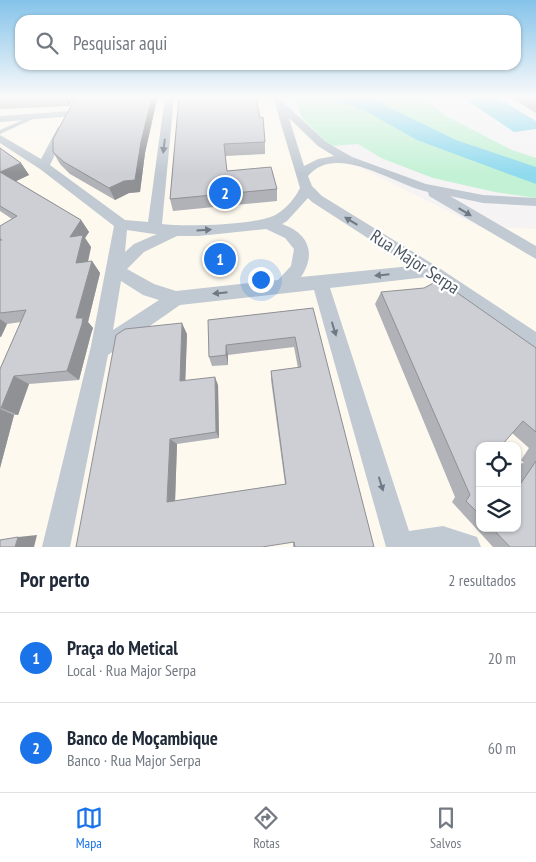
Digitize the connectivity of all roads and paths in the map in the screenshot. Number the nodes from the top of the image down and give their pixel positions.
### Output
1 (21, 123) edge
2 (66, 123) edge
3 (167, 123) edge
4 (285, 123) edge
5 (301, 123) edge
6 (0, 132) edge
7 (0, 138) edge
8 (348, 159) junction
9 (44, 166) junction
10 (304, 182) junction
11 (423, 187) junction
12 (536, 202) edge
13 (121, 224) junction
14 (268, 224) junction
15 (154, 229) junction
16 (176, 231) junction
17 (536, 253) edge
18 (115, 270) junction
19 (430, 270) junction
20 (320, 282) junction
21 (282, 286) junction
22 (176, 298) junction
23 (509, 324) junction
24 (536, 328) edge
25 (536, 343) edge
26 (99, 350) junction
27 (400, 546) edge
28 (56, 547) edge
29 (467, 547) edge

1 - 6 lane
2 - 9 street
3 -> 15 street
4 - 10 street
5 - 8 street
7 - 9 street
8 - 10 street
8 - 11 street
9 - 13 street
10 - 14 street
19 -> 10 street, Rua Major Serpa
11 - 12 street
11 -> 17 street
13 - 15 street
13 - 18 street
16 -> 14 street
14 - 21 street
15 - 16 street
16 - 18 street
18 - 22 street
18 - 26 street
19 -> 20 street
19 - 23 street, Rua Major Serpa
20 - 21 street
20 -> 27 street
21 -> 22 street
22 - 26 street
23 - 24 street
23 - 25 street, Rua Major Serpa
26 - 28 street
27 - 29 street

